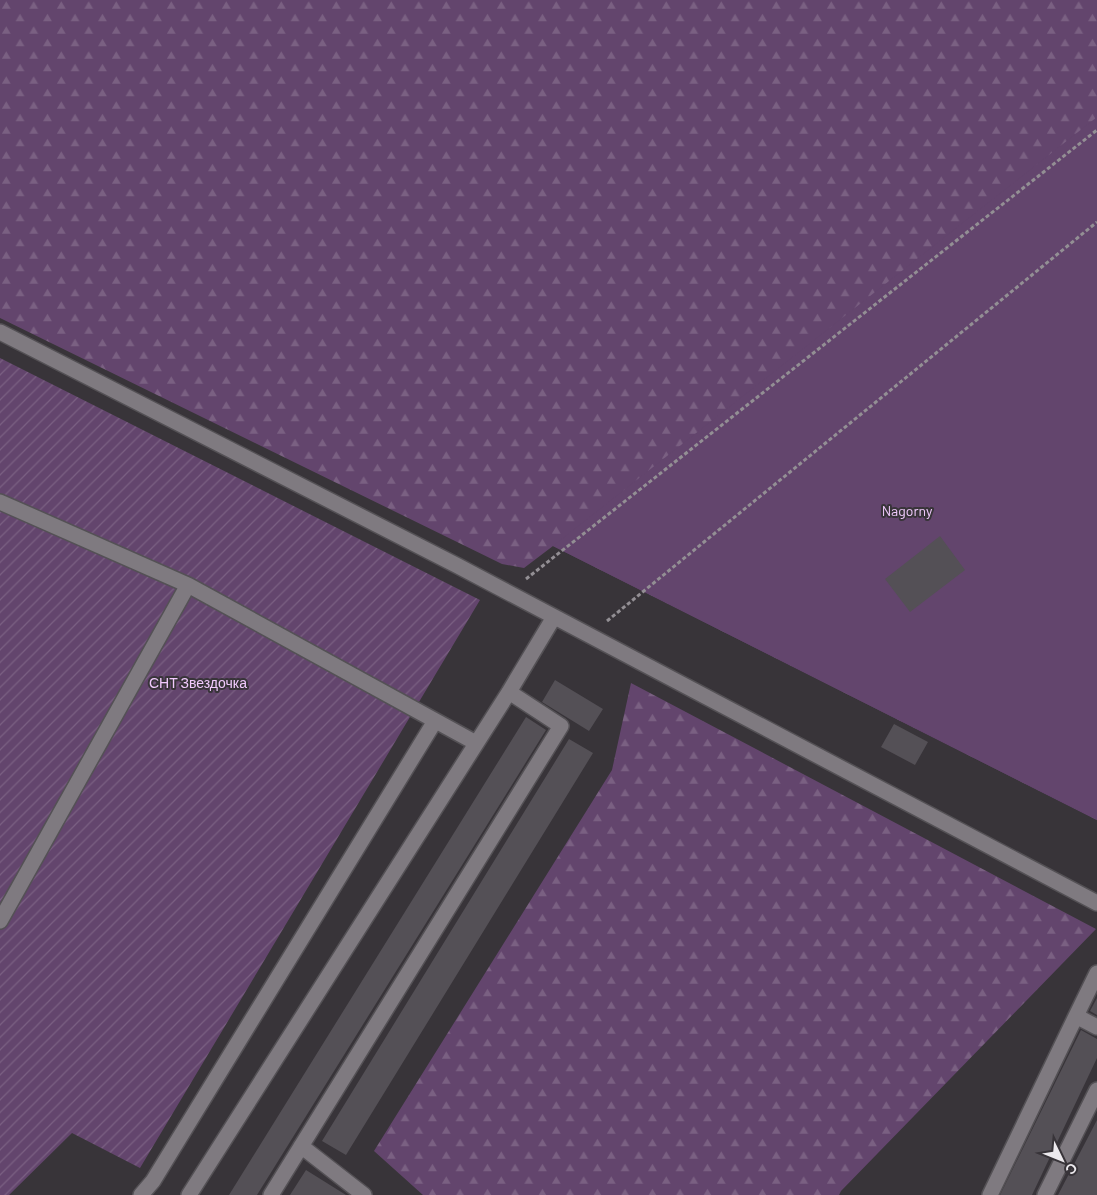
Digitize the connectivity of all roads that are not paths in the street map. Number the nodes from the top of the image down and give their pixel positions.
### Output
1 (0, 332) edge
2 (0, 502) edge
3 (188, 585) junction
4 (554, 617) junction
5 (508, 692) junction
6 (436, 721) junction
7 (476, 743) junction
8 (1097, 903) edge
9 (0, 921) edge
10 (1097, 973) edge
11 (1076, 1016) junction
12 (1097, 1027) edge
13 (1097, 1090) edge
14 (301, 1146) junction
15 (140, 1195) edge
16 (189, 1195) edge
17 (271, 1195) edge
18 (365, 1195) edge
19 (990, 1195) edge
20 (1045, 1195) edge

1 - 4 lane
2 - 3 lane
3 - 6 lane
3 - 9 lane
4 - 5 lane
4 - 8 lane
5 - 7 lane
5 - 14 lane
6 - 7 lane
6 - 15 lane
7 - 16 lane
10 - 11 lane
11 - 12 lane
11 - 19 lane
13 - 20 lane
14 - 17 lane
14 - 18 lane

